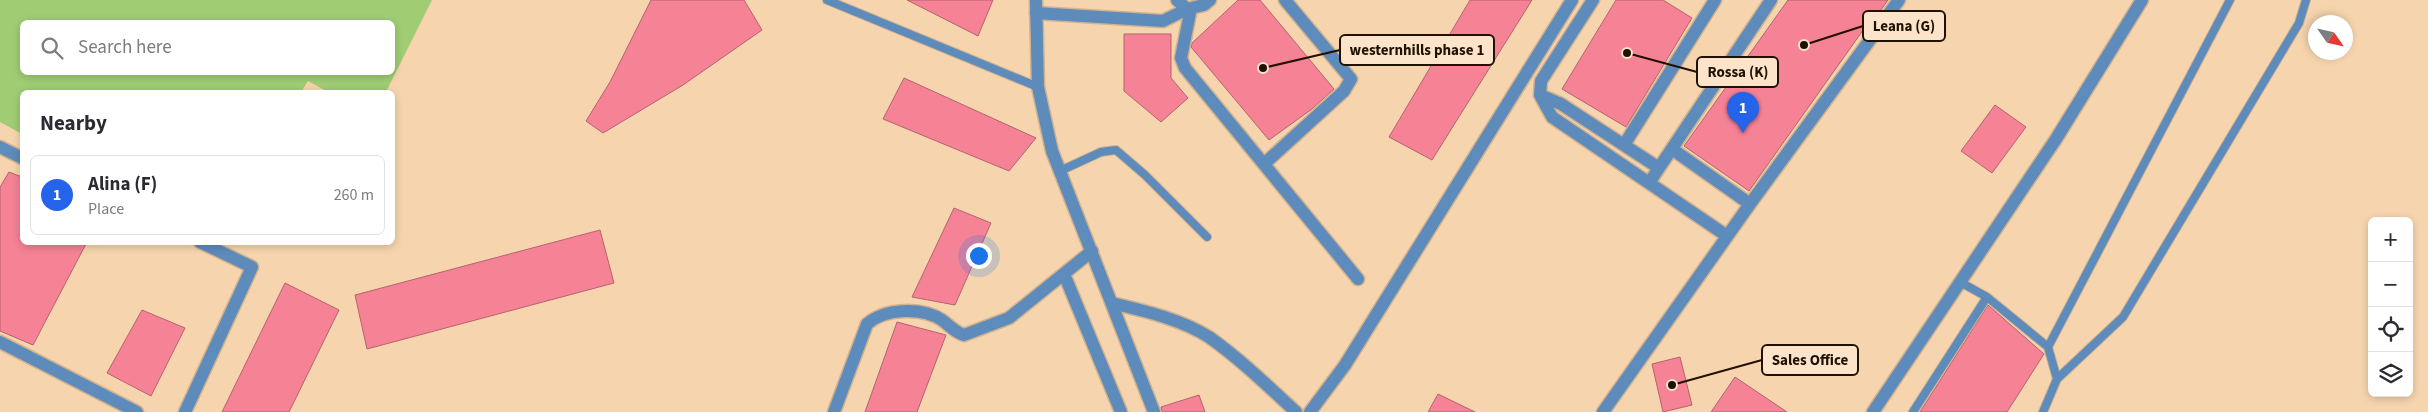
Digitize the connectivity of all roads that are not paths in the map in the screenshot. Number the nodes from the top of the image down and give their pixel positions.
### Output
1 (827, 0) edge
2 (1177, 0) edge
3 (1210, 0) edge
4 (1285, 0) edge
5 (1572, 0) edge
6 (1593, 0) edge
7 (1716, 0) edge
8 (1770, 0) edge
9 (1899, 0) edge
10 (2142, 0) edge
11 (2230, 0) edge
12 (2306, 0) edge
13 (1036, 6) edge
14 (1189, 8) junction
15 (1038, 87) junction
16 (1540, 95) junction
17 (1624, 145) junction
18 (0, 147) edge
19 (1672, 149) junction
20 (20, 157) edge
21 (1264, 164) junction
22 (1658, 168) junction
23 (1060, 171) junction
24 (1649, 183) junction
25 (1750, 204) junction
26 (1728, 236) junction
27 (1207, 237) dead end
28 (206, 245) edge
29 (1092, 251) junction
30 (1064, 274) junction
31 (1358, 279) dead end
32 (1960, 282) junction
33 (1987, 297) junction
34 (1112, 303) junction
35 (0, 342) edge
36 (2048, 347) junction
37 (2057, 379) junction
38 (137, 412) edge
39 (185, 412) edge
40 (834, 412) edge
41 (1121, 412) edge
42 (1154, 412) edge
43 (1296, 412) edge
44 (1310, 412) edge
45 (1603, 412) edge
46 (1873, 412) edge
47 (1914, 412) edge
48 (2043, 412) edge

1 - 15 lane
2 - 14 street
3 - 14 street
4 - 21 street
5 - 44 street
6 - 16 street
7 - 17 street
8 - 19 street
9 - 25 street
10 - 32 street
11 - 36 lane
12 - 37 lane
13 - 14 street
13 - 15 street
14 - 21 street
15 - 23 street
16 - 17 street
16 - 24 street
17 - 22 street
18 - 20 street
19 - 22 street
19 - 25 street
21 - 31 street
22 - 24 street
23 - 27 lane
23 - 29 street
24 - 26 street
25 - 26 street
26 - 45 street
28 - 39 street
29 - 30 street
29 - 34 street
30 - 40 street
30 - 41 street
32 - 33 lane
32 - 46 street
33 - 36 lane
33 - 47 lane
34 - 42 street
34 - 43 street
35 - 38 street
36 - 37 lane
37 - 48 lane

